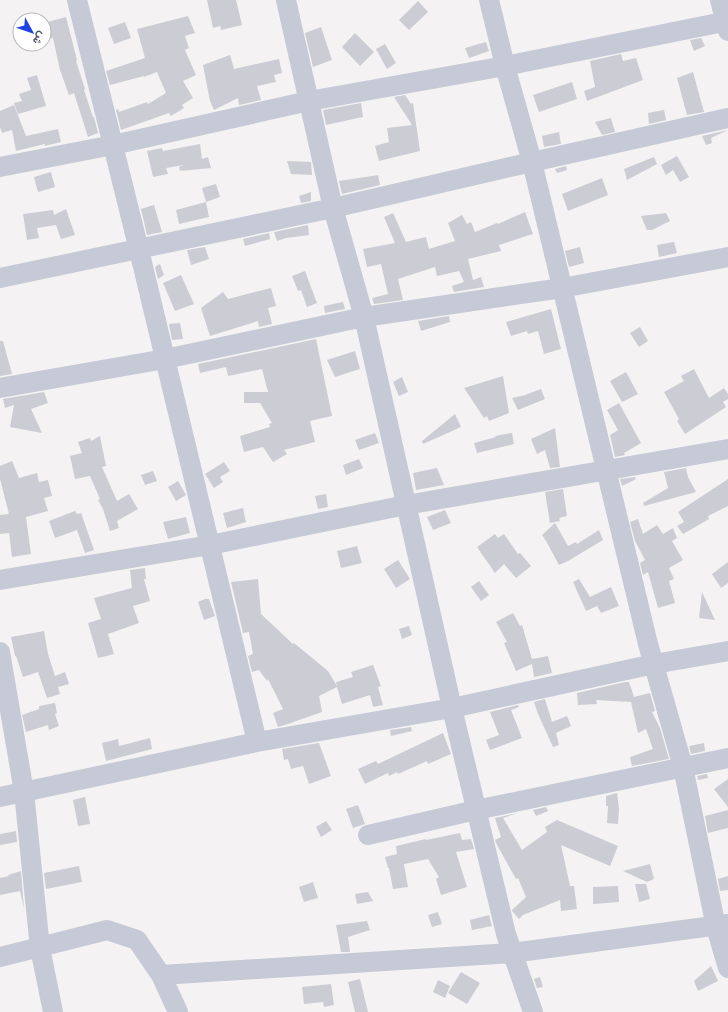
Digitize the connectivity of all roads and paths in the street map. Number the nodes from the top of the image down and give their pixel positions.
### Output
1 (77, 0) edge
2 (286, 0) edge
3 (489, 0) edge
4 (720, 0) edge
5 (727, 25) edge
6 (505, 66) junction
7 (309, 101) junction
8 (728, 118) edge
9 (114, 145) junction
10 (532, 162) junction
11 (0, 167) edge
12 (333, 208) junction
13 (139, 250) junction
14 (728, 257) edge
15 (0, 278) edge
16 (562, 288) junction
17 (364, 317) junction
18 (165, 360) junction
19 (0, 388) edge
20 (728, 448) edge
21 (607, 471) junction
22 (406, 505) junction
23 (210, 545) junction
24 (0, 580) edge
25 (728, 650) edge
26 (0, 652) edge
27 (654, 664) junction
28 (452, 708) junction
29 (257, 742) junction
30 (728, 758) edge
31 (684, 767) junction
32 (24, 792) junction
33 (0, 797) edge
34 (476, 810) junction
35 (368, 835) dead end
36 (722, 926) edge
37 (40, 948) junction
38 (512, 953) junction
39 (0, 957) edge
40 (728, 968) edge
41 (161, 975) junction
42 (53, 1012) edge
43 (178, 1012) edge
44 (533, 1012) edge

1 - 9 street
2 - 7 street
3 - 6 street
4 - 5 street
5 - 6 street
6 - 7 street
6 - 10 street
7 - 9 street
7 - 12 street
8 - 10 street
9 - 11 street
9 - 13 street
10 - 12 street
10 - 16 street
12 - 13 street
12 - 17 street
13 - 15 street
13 - 18 street
14 - 16 street
16 - 17 street
16 - 21 street
17 - 18 street
17 - 22 street
18 - 19 street
18 - 23 street
20 - 21 street
21 - 22 street
21 - 27 street
22 - 23 street
22 - 28 street
23 - 24 street
23 - 29 street
25 - 27 street
26 - 32 street
27 - 28 street
27 - 31 street
28 - 29 street
28 - 34 street
29 - 32 street
30 - 31 street
31 - 34 street
31 - 36 street
32 - 33 street
32 - 37 street
34 - 35 street
34 - 38 street
36 - 38 street
36 - 40 street
37 - 39 street
37 - 41 street
37 - 42 street
38 - 41 street
38 - 44 street
41 - 43 street

